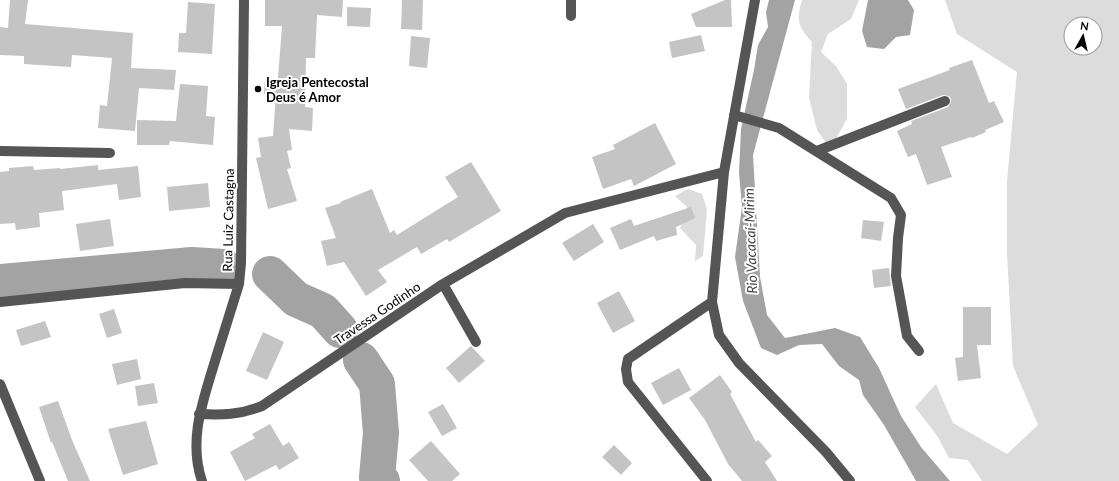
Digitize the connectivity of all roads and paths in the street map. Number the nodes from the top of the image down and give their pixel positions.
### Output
1 (244, 0) edge
2 (571, 0) edge
3 (755, 0) edge
4 (571, 16) dead end
5 (945, 101) dead end
6 (734, 115) junction
7 (0, 150) edge
8 (817, 151) junction
9 (110, 153) dead end
10 (724, 172) junction
11 (238, 284) junction
12 (444, 284) junction
13 (0, 302) edge
14 (712, 302) junction
15 (476, 342) dead end
16 (919, 351) dead end
17 (0, 384) edge
18 (199, 414) junction
19 (40, 481) edge
20 (202, 481) edge
21 (707, 481) edge
22 (850, 481) edge

1 - 11 street, Rua Luiz Castagna
2 - 4 street
3 - 6 street
5 - 8 street
6 - 8 street
6 - 10 street
7 - 9 street
8 - 16 street
10 - 12 street, Travessa Godinho
10 - 14 street
11 - 13 street
11 - 18 street, Rua Luiz Castagna
12 - 15 street
12 - 18 street, Travessa Godinho
14 - 21 street
14 - 22 street
17 - 19 street
18 - 20 street, Rua Luiz Castagna

